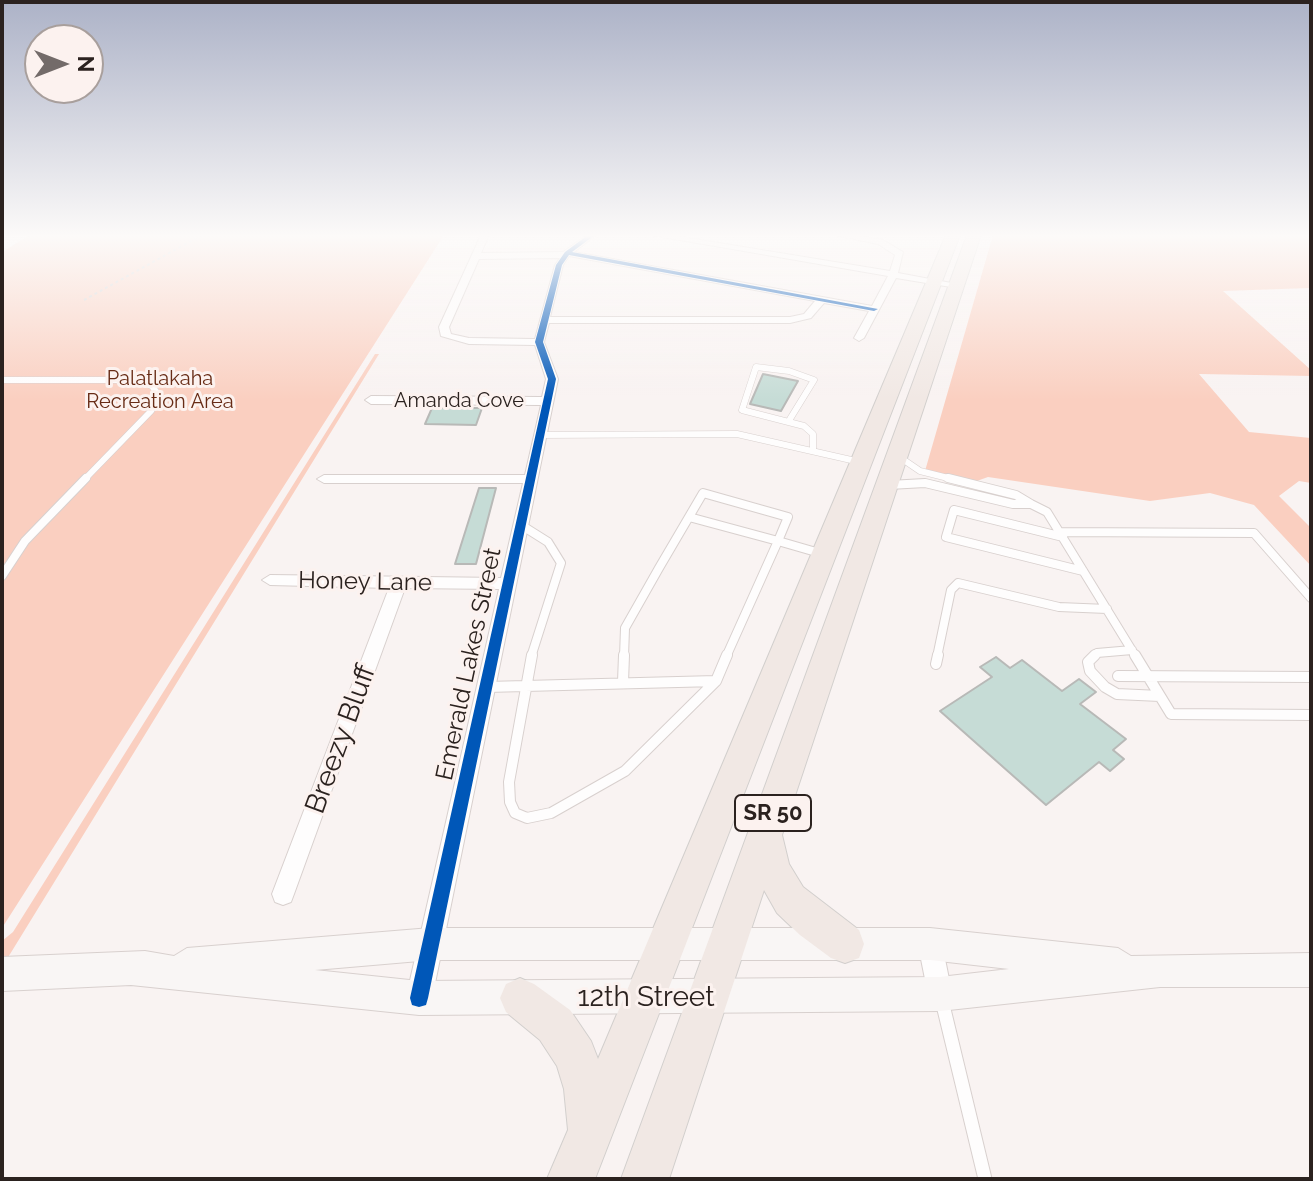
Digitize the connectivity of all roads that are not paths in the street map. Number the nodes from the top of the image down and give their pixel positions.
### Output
1 (461, 290) edge
2 (555, 290) edge
3 (766, 290) edge
4 (885, 290) edge
5 (943, 290) edge
6 (944, 290) edge
7 (821, 300) junction
8 (874, 309) junction
9 (545, 320) junction
10 (859, 338) dead end
11 (539, 342) junction
12 (2, 380) edge
13 (371, 400) dead end
14 (547, 401) junction
15 (790, 419) junction
16 (540, 435) junction
17 (813, 451) junction
18 (861, 462) junction
19 (893, 471) junction
20 (324, 479) dead end
21 (531, 479) junction
22 (1031, 504) junction
23 (689, 517) junction
24 (521, 525) junction
25 (1061, 534) junction
26 (778, 541) junction
27 (824, 555) junction
28 (1083, 571) junction
29 (2, 576) edge
30 (270, 580) dead end
31 (398, 584) junction
32 (508, 584) junction
33 (1311, 598) edge
34 (1107, 609) junction
35 (1132, 650) junction
36 (936, 664) dead end
37 (1118, 676) dead end
38 (1147, 676) junction
39 (1311, 677) edge
40 (716, 681) junction
41 (623, 682) junction
42 (527, 685) junction
43 (487, 687) junction
44 (1160, 696) junction
45 (1311, 715) edge
46 (765, 836) junction
47 (283, 894) dead end
48 (431, 944) junction
49 (667, 944) junction
50 (727, 944) junction
51 (845, 944) junction
52 (930, 944) junction
53 (132, 969) junction
54 (1160, 970) junction
55 (1311, 970) edge
56 (2, 974) edge
57 (940, 994) junction
58 (419, 998) junction
59 (520, 998) junction
60 (645, 998) junction
61 (708, 998) junction
62 (589, 1131) junction
63 (571, 1179) edge
64 (645, 1179) edge
65 (985, 1179) edge

1 - 11 street
2 - 9 street
3 - 7 street
4 - 8 street
5 - 18 highway, SR 50
6 - 19 highway, SR 50
7 - 8 street
7 - 9 street
8 - 10 street
9 - 11 street
11 - 14 street, Emerald Lakes Street
12 - 29 lane
13 - 14 street, Amanda Cove
14 - 16 street, Emerald Lakes Street
15 - 15 lane
15 - 17 lane
16 - 17 lane
16 - 21 street, Emerald Lakes Street
17 - 18 lane
18 - 27 highway, SR 50
19 - 22 lane
19 - 22 lane
19 - 46 highway, SR 50
20 - 21 street
21 - 24 street, Emerald Lakes Street
22 - 25 lane
23 - 26 lane
23 - 26 lane
23 - 41 lane
24 - 32 street, Emerald Lakes Street
24 - 42 lane
25 - 28 lane
25 - 28 lane
25 - 33 lane
26 - 27 lane
26 - 40 lane
27 - 49 highway, SR 50
28 - 34 lane
30 - 31 street, Honey Lane
31 - 32 street, Honey Lane
31 - 47 street, Breezy Bluff
32 - 43 street, Emerald Lakes Street
34 - 35 lane
34 - 36 lane
35 - 38 lane
35 - 44 lane
37 - 38 lane
38 - 39 lane
38 - 44 lane
40 - 41 lane
40 - 42 lane
41 - 42 lane
42 - 43 lane
43 - 48 street, Emerald Lakes Street
44 - 45 lane
46 - 50 highway, SR 50
46 - 51 highway
48 - 49 main road, 12th Street
48 - 53 main road, 12th Street
48 - 58 street, Emerald Lakes Street
49 - 50 main road, 12th Street
49 - 60 highway, SR 50
50 - 51 main road, 12th Street
50 - 61 highway, SR 50
51 - 52 main road, 12th Street
52 - 54 main road, 12th Street
52 - 57 street
53 - 56 main road, 12th Street
53 - 58 main road, 12th Street
54 - 55 main road, 12th Street
54 - 57 main road, 12th Street
57 - 61 main road, 12th Street
57 - 65 lane
58 - 59 main road, 12th Street
59 - 60 main road, 12th Street
59 - 62 highway
60 - 61 main road, 12th Street
60 - 62 highway, SR 50
61 - 64 highway, SR 50
62 - 63 highway, SR 50

